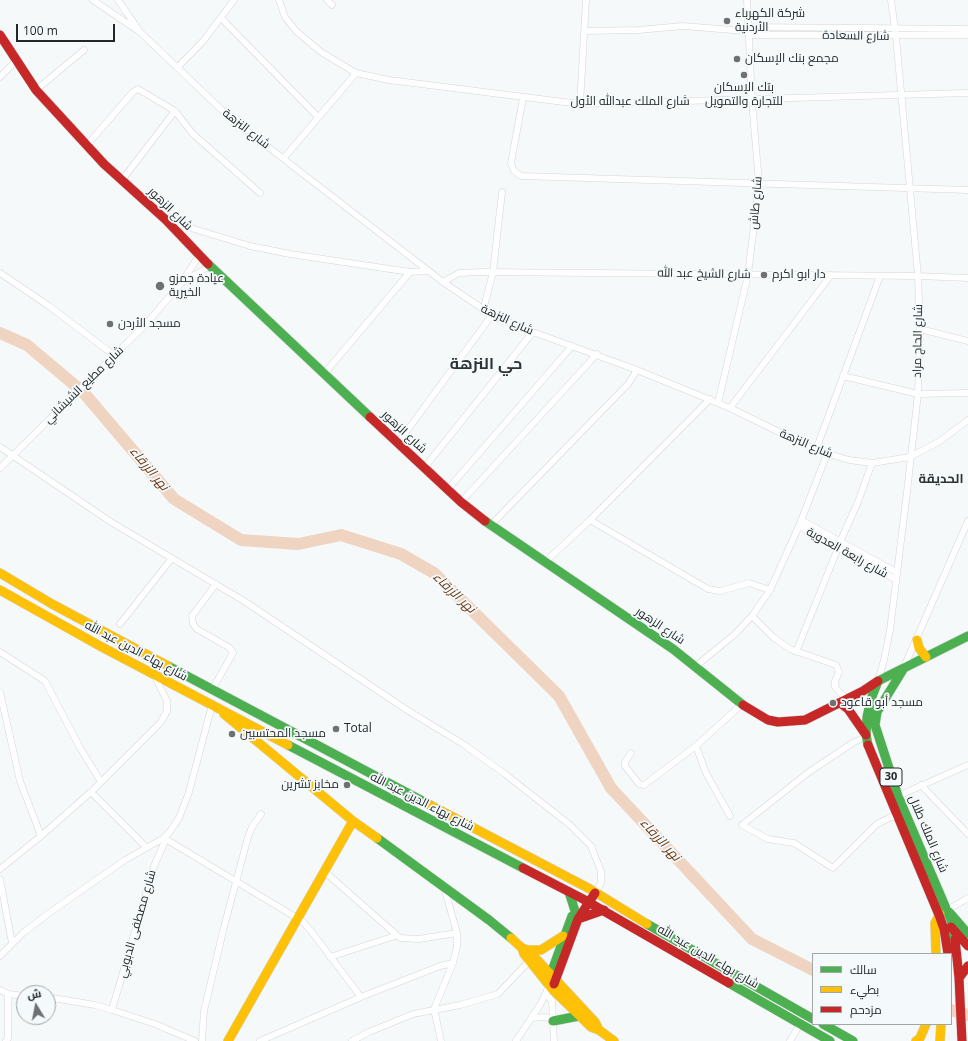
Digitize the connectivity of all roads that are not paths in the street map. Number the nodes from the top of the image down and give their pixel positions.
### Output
1 (93, 0) edge
2 (118, 0) edge
3 (234, 0) edge
4 (279, 0) edge
5 (586, 0) edge
6 (747, 0) edge
7 (891, 0) edge
8 (221, 18) junction
9 (895, 29) junction
10 (968, 29) edge
11 (585, 31) junction
12 (748, 31) junction
13 (140, 32) junction
14 (0, 35) edge
15 (968, 35) edge
16 (896, 37) junction
17 (84, 50) dead end
18 (16, 61) junction
19 (178, 67) junction
20 (356, 73) junction
21 (0, 77) edge
22 (36, 90) junction
23 (968, 93) edge
24 (902, 95) junction
25 (523, 98) junction
26 (752, 101) junction
27 (580, 104) junction
28 (175, 111) junction
29 (318, 117) junction
30 (87, 145) junction
31 (284, 158) junction
32 (122, 180) junction
33 (759, 183) junction
34 (910, 189) junction
35 (968, 190) edge
36 (502, 192) dead end
37 (260, 193) dead end
38 (166, 220) junction
39 (199, 256) junction
40 (210, 266) junction
41 (429, 271) junction
42 (410, 272) junction
43 (493, 272) junction
44 (0, 273) edge
45 (748, 275) junction
46 (831, 276) junction
47 (880, 276) junction
48 (918, 276) junction
49 (968, 278) edge
50 (182, 282) junction
51 (443, 282) junction
52 (483, 311) junction
53 (492, 315) junction
54 (920, 329) junction
55 (533, 332) junction
56 (968, 341) edge
57 (572, 346) junction
58 (597, 354) junction
59 (115, 356) junction
60 (637, 370) junction
61 (324, 374) junction
62 (843, 376) junction
63 (918, 394) junction
64 (968, 394) edge
65 (710, 399) junction
66 (718, 403) junction
67 (730, 408) junction
68 (968, 420) edge
69 (398, 443) junction
70 (0, 447) edge
71 (816, 450) junction
72 (12, 454) junction
73 (827, 454) junction
74 (910, 457) junction
75 (872, 463) junction
76 (0, 468) edge
77 (424, 468) junction
78 (448, 489) junction
79 (461, 502) junction
80 (590, 520) junction
81 (801, 520) junction
82 (968, 521) edge
83 (490, 526) junction
84 (799, 526) junction
85 (839, 545) junction
86 (172, 558) junction
87 (544, 564) junction
88 (896, 572) junction
89 (0, 573) edge
90 (895, 579) junction
91 (216, 584) junction
92 (0, 590) edge
93 (770, 590) junction
94 (67, 612) junction
95 (752, 616) junction
96 (59, 623) junction
97 (120, 624) dead end
98 (968, 636) edge
99 (917, 640) junction
100 (968, 644) edge
101 (0, 652) edge
102 (796, 652) junction
103 (926, 657) junction
104 (696, 666) junction
105 (904, 668) junction
106 (153, 674) junction
107 (897, 679) junction
108 (877, 684) junction
109 (212, 690) junction
110 (0, 692) edge
111 (843, 701) junction
112 (742, 704) junction
113 (214, 706) junction
114 (867, 736) junction
115 (696, 746) junction
116 (631, 753) dead end
117 (968, 765) edge
118 (101, 782) junction
119 (921, 785) junction
120 (91, 792) junction
121 (898, 796) junction
122 (261, 814) dead end
123 (730, 816) dead end
124 (897, 817) junction
125 (353, 821) junction
126 (968, 834) edge
127 (41, 836) junction
128 (165, 838) junction
129 (146, 847) junction
130 (0, 869) edge
131 (325, 872) junction
132 (0, 879) edge
133 (237, 882) junction
134 (444, 887) junction
135 (593, 891) junction
136 (569, 892) junction
137 (968, 898) edge
138 (586, 900) junction
139 (604, 910) junction
140 (947, 910) junction
141 (576, 915) junction
142 (939, 915) junction
143 (298, 919) junction
144 (953, 930) junction
145 (457, 933) junction
146 (968, 934) edge
147 (564, 935) junction
148 (395, 936) junction
149 (12, 943) junction
150 (968, 946) edge
151 (525, 949) junction
152 (936, 953) edge
153 (948, 953) edge
154 (0, 956) edge
155 (330, 957) junction
156 (529, 961) junction
157 (453, 963) junction
158 (968, 966) edge
159 (959, 978) junction
160 (550, 985) junction
161 (0, 990) edge
162 (8, 994) junction
163 (16, 995) edge
164 (361, 997) junction
165 (56, 999) edge
166 (434, 1009) junction
167 (112, 1010) junction
168 (579, 1016) junction
169 (532, 1018) junction
170 (812, 1018) edge
171 (553, 1020) junction
172 (800, 1024) junction
173 (825, 1025) edge
174 (926, 1025) edge
175 (941, 1025) edge
176 (603, 1035) edge
177 (6, 1041) edge
178 (195, 1041) edge
179 (202, 1041) edge
180 (228, 1041) edge
181 (260, 1041) edge
182 (352, 1041) edge
183 (441, 1041) edge
184 (516, 1041) edge
185 (554, 1041) edge
186 (614, 1041) edge
187 (790, 1041) edge
188 (830, 1041) edge
189 (853, 1041) edge
190 (916, 1041) edge
191 (940, 1041) edge
192 (962, 1041) edge

1 - 13 street, شارع النزهة
2 - 13 street
3 - 8 street
4 - 20 street, شارع الملك عبدالله الأول
5 - 11 street
6 - 12 street, شارع طاش
7 - 9 street, شارع الحاج مراد
8 - 19 street
8 - 29 street
9 - 10 street, شارع السعادة
9 - 12 street, شارع السعادة
9 - 16 street, شارع الحاج مراد
11 - 12 street, شارع السعادة
11 - 27 street
12 - 16 street, شارع السعادة
12 - 26 street, شارع طاش
13 - 19 street, شارع النزهة
14 - 18 main road, شارع الزهور
15 - 16 street, شارع السعادة
16 - 24 street, شارع الحاج مراد
17 - 22 street
18 - 21 street
18 - 22 main road, شارع الزهور
19 - 31 street, شارع النزهة
20 - 25 street, شارع الملك عبدالله الأول
20 - 29 street
22 - 30 main road, شارع الزهور
23 - 24 street, شارع الملك عبدالله الأول
24 - 26 street, شارع الملك عبدالله الأول
24 - 34 street, شارع الحاج مراد
25 - 27 street, شارع الملك عبدالله الأول
25 - 33 street
26 - 27 street, شارع الملك عبدالله الأول
26 - 33 street, شارع طاش
28 - 30 street
28 - 32 street
28 - 37 street
29 - 31 street
30 - 32 main road, شارع الزهور
31 - 41 street, شارع النزهة
32 - 38 main road, شارع الزهور
33 - 34 street
33 - 45 street, شارع طاش
34 - 35 street
34 - 48 street, شارع الحاج مراد
36 - 43 street
38 - 39 main road, شارع الزهور
38 - 42 street
39 - 40 main road, شارع الزهور
39 - 50 street, شارع مطيع الشيشاني
40 - 50 street, شارع مطيع الشيشاني
40 - 61 main road, شارع الزهور
41 - 42 street
41 - 51 street, شارع النزهة
42 - 61 street
43 - 45 street, شارع الشيخ عبد الله
43 - 51 street, شارع الشيخ عبد الله
43 - 52 street
44 - 59 street
45 - 46 street, شارع الشيخ عبد الله
45 - 66 street, شارع طاش
46 - 47 street, شارع الشيخ عبد الله
46 - 67 street
47 - 48 street, شارع الشيخ عبد الله
47 - 62 street
48 - 49 street, شارع الشيخ عبد الله
48 - 54 street, شارع الحاج مراد
50 - 59 street, شارع مطيع الشيشاني
51 - 52 street, شارع النزهة
52 - 53 street, شارع النزهة
53 - 55 street, شارع النزهة
53 - 69 street
54 - 56 street
54 - 63 street, شارع الحاج مراد
55 - 57 street, شارع النزهة
55 - 77 street
57 - 58 street, شارع النزهة
57 - 78 street
58 - 60 street, شارع النزهة
58 - 79 street
59 - 72 street, شارع مطيع الشيشاني
60 - 65 street, شارع النزهة
60 - 83 street
61 - 69 main road, شارع الزهور
62 - 63 street
62 - 71 street
63 - 64 street
63 - 74 street, شارع الحاج مراد
65 - 66 street, شارع النزهة
65 - 80 street
66 - 67 street, شارع النزهة
67 - 71 street, شارع النزهة
68 - 74 street, شارع النزهة
69 - 77 main road, شارع الزهور
70 - 72 street
71 - 73 street, شارع النزهة
72 - 76 street, شارع مطيع الشيشاني
72 - 86 street
73 - 75 street, شارع النزهة
73 - 81 street
74 - 75 street, شارع النزهة
74 - 88 street, شارع الحاج مراد
75 - 85 street
77 - 78 main road, شارع الزهور
78 - 79 main road, شارع الزهور
79 - 83 main road, شارع الزهور
80 - 87 street
80 - 93 street
81 - 84 street
81 - 85 street, شارع رابعة العدوية
82 - 99 street
83 - 87 main road, شارع الزهور
84 - 85 street, شارع رابعة العدوية
84 - 93 street
85 - 88 street, شارع رابعة العدوية
85 - 90 street, شارع رابعة العدوية
85 - 102 street
86 - 91 street
86 - 97 street
87 - 104 main road, شارع الزهور
88 - 90 street, شارع الحاج مراد
89 - 94 main road, شارع بهاء الدين عبد الله
90 - 108 street, شارع الحاج مراد
91 - 109 street
91 - 135 street
92 - 96 main road, شارع بهاء الدين عبد الله
93 - 95 street
94 - 96 main road
94 - 109 main road, شارع بهاء الدين عبد الله
95 - 102 street
95 - 104 street
96 - 106 main road, شارع بهاء الدين عبد الله
98 - 103 main road
99 - 103 main road
99 - 105 street
100 - 107 main road
101 - 118 street
102 - 111 street
103 - 105 main road
104 - 112 main road, شارع الزهور
105 - 107 main road, شارع الملك طلال / 30
105 - 108 main road
106 - 113 main road, شارع بهاء الدين عبد الله
106 - 118 street
107 - 108 main road
107 - 121 main road, شارع الملك طلال / 30
108 - 111 main road, شارع الزهور
108 - 114 main road, شارع الملك طلال / 30
109 - 135 main road, شارع بهاء الدين عبد الله
110 - 127 street
111 - 112 main road, شارع الزهور
111 - 114 main road
112 - 115 street
113 - 125 main road
113 - 128 street
113 - 136 main road, شارع بهاء الدين عبد الله
114 - 124 main road, شارع الملك طلال / 30
114 - 124 street
115 - 116 street
115 - 123 street
117 - 119 street
118 - 120 street
119 - 121 street
119 - 126 street
120 - 127 street
120 - 129 street
121 - 140 main road, شارع الملك طلال / 30
122 - 133 street
124 - 142 main road, شارع الملك طلال / 30
125 - 131 main road
125 - 134 main road
127 - 130 street
128 - 129 street
128 - 133 street
128 - 167 street, شارع مصطفى الدبوبي
129 - 149 street
131 - 143 main road
131 - 148 street
132 - 149 street
133 - 143 street
133 - 179 street
134 - 145 street
134 - 151 main road
135 - 138 main road
135 - 170 main road, شارع بهاء الدين عبد الله
136 - 138 main road, شارع بهاء الدين عبد الله
136 - 141 main road
137 - 140 street
138 - 139 main road, شارع بهاء الدين عبد الله
138 - 141 main road
139 - 141 main road
139 - 172 main road, شارع بهاء الدين عبد الله
140 - 142 main road
140 - 144 main road, 30
140 - 146 main road
141 - 147 main road
141 - 160 main road
142 - 144 main road
142 - 152 main road
142 - 153 main road, 30
143 - 155 street
143 - 180 main road
144 - 150 main road
144 - 159 main road, 30
145 - 148 street
145 - 157 street
147 - 151 main road
147 - 160 main road
148 - 155 street
149 - 154 street
151 - 156 main road
151 - 160 main road
155 - 164 street
156 - 160 main road
156 - 166 street
157 - 164 street
157 - 166 street
158 - 159 main road
159 - 192 main road, 30
160 - 168 main road
160 - 169 street
160 - 171 street
160 - 176 main road
161 - 162 street
162 - 163 street
162 - 177 street
164 - 181 street
165 - 167 street
166 - 182 street
166 - 183 street
167 - 178 street
168 - 171 main road
168 - 176 main road
169 - 171 street
169 - 184 street
171 - 185 street
172 - 187 street
172 - 188 main road, شارع بهاء الدين عبد الله
173 - 189 main road
174 - 190 main road
175 - 191 main road
176 - 186 main road

